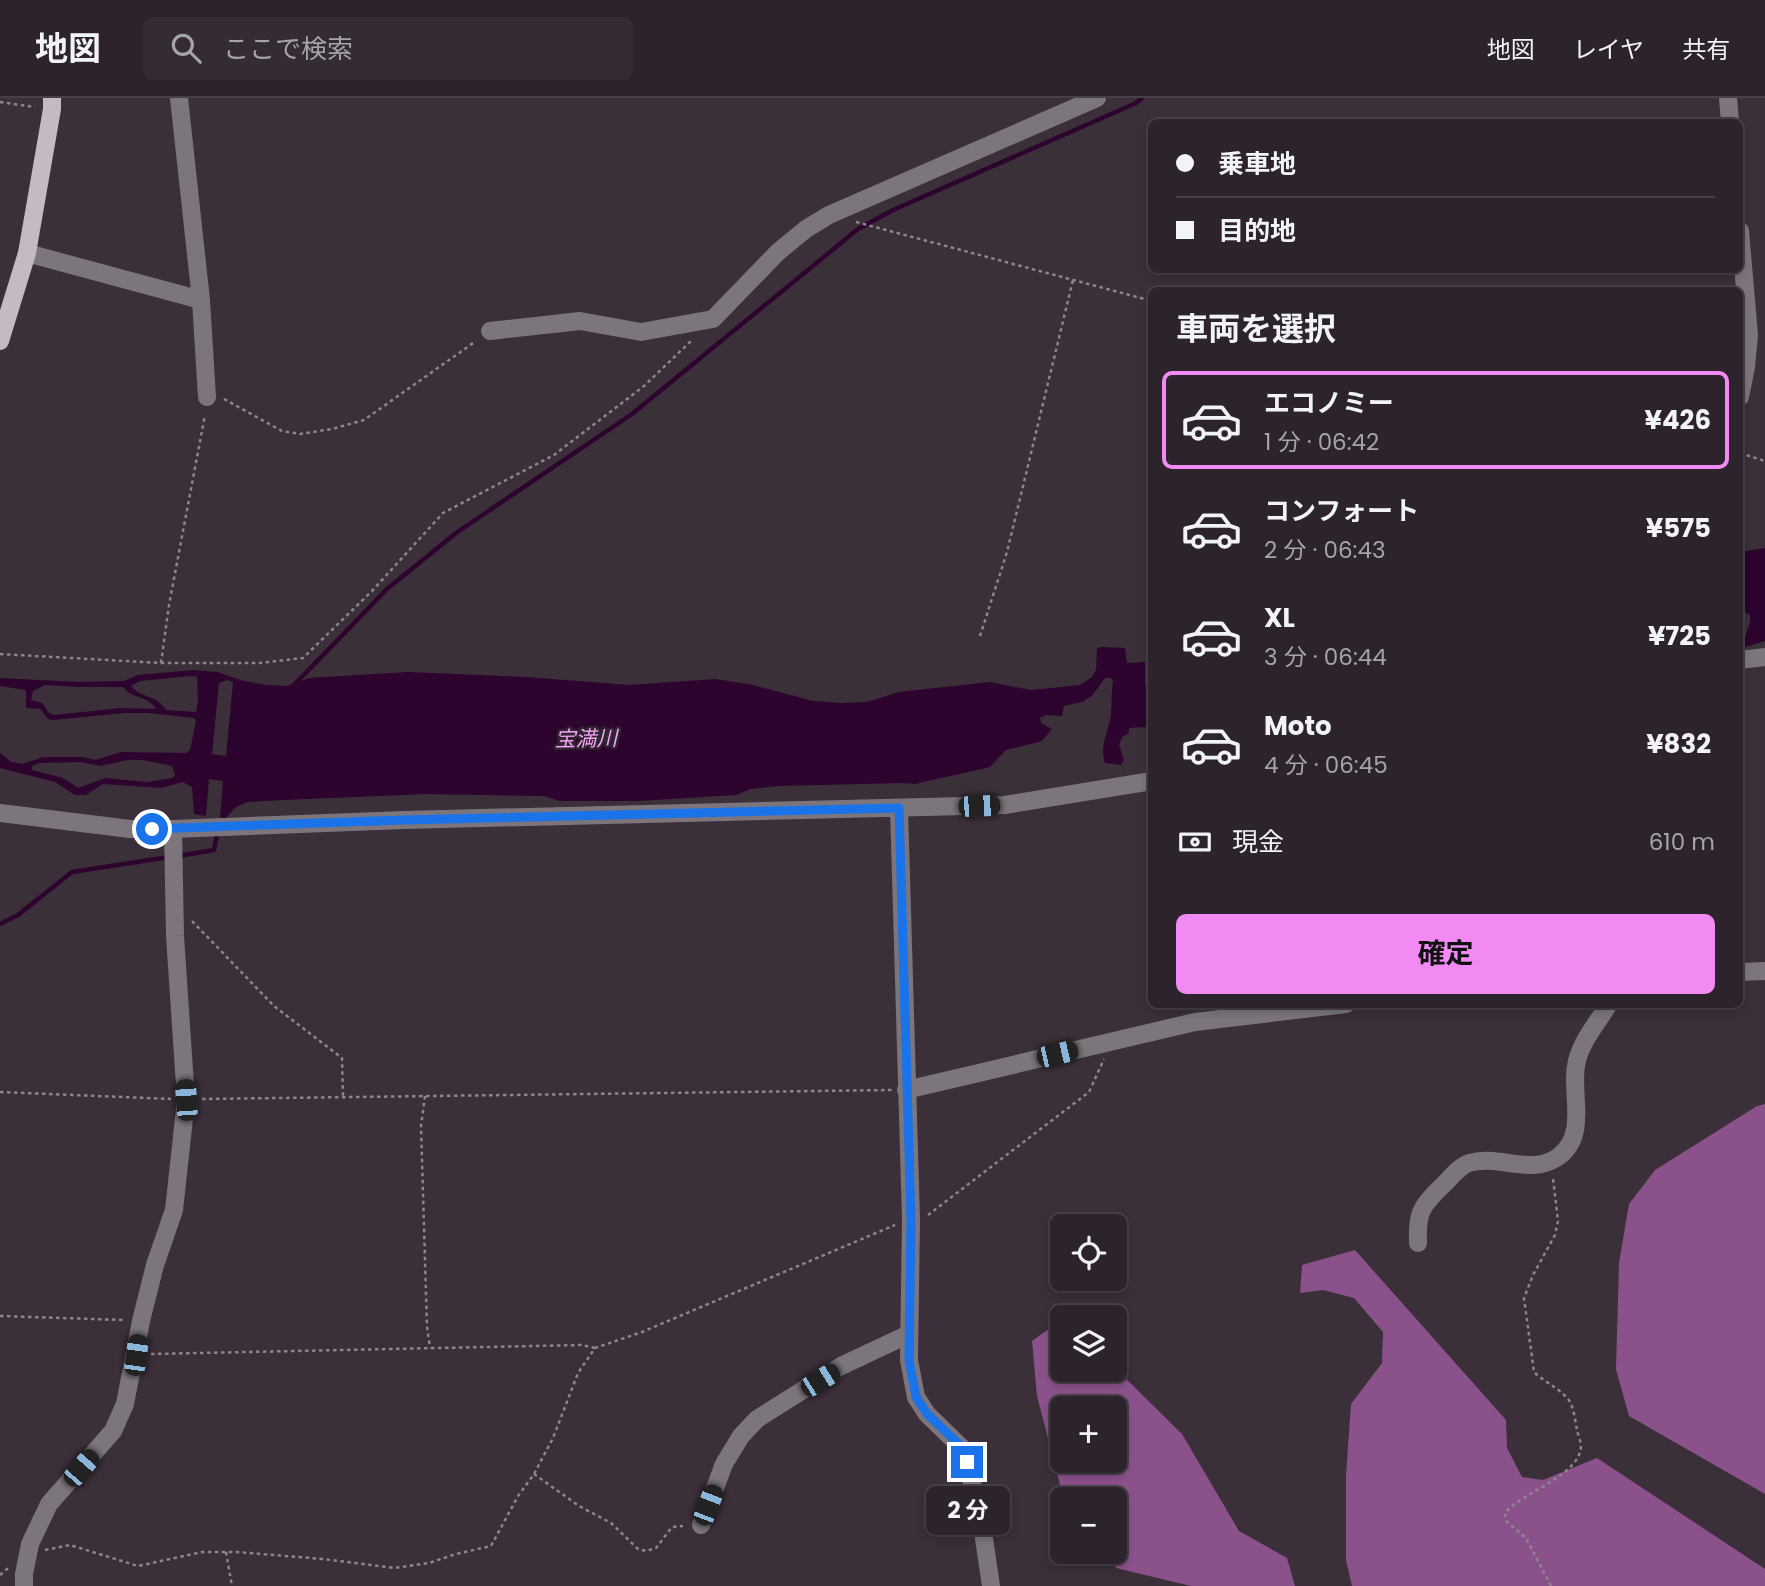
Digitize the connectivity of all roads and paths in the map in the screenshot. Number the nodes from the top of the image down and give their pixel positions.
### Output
1 (179, 98) edge
2 (1097, 98) edge
3 (1728, 98) edge
4 (0, 103) edge
5 (52, 104) edge
6 (1730, 119) edge
7 (855, 222) dead end
8 (27, 253) junction
9 (1743, 266) edge
10 (1073, 280) junction
11 (201, 300) junction
12 (1148, 300) edge
13 (490, 331) joint
14 (693, 338) dead end
15 (0, 341) edge
16 (1743, 382) edge
17 (207, 397) junction
18 (1743, 454) edge
19 (1765, 461) edge
20 (980, 636) dead end
21 (0, 654) edge
22 (1765, 657) edge
23 (1743, 660) edge
24 (161, 663) junction
25 (1148, 782) edge
26 (899, 808) junction
27 (0, 813) edge
28 (173, 829) junction
29 (175, 910) junction
30 (1765, 971) edge
31 (1743, 972) edge
32 (1312, 1008) edge
33 (1606, 1008) edge
34 (1107, 1043) junction
35 (906, 1090) junction
36 (0, 1092) edge
37 (425, 1096) junction
38 (343, 1097) junction
39 (186, 1100) junction
40 (1548, 1162) junction
41 (911, 1219) junction
42 (1418, 1243) dead end
43 (0, 1316) edge
44 (141, 1321) junction
45 (909, 1334) junction
46 (430, 1348) junction
47 (595, 1348) junction
48 (136, 1355) junction
49 (534, 1474) junction
50 (701, 1525) joint
51 (226, 1552) junction
52 (28, 1554) junction
53 (24, 1586) edge
54 (232, 1586) edge
55 (991, 1586) edge
56 (1551, 1586) edge

1 - 11 street
2 - 13 street
3 - 6 street
4 - 5 path
5 - 8 main road
7 - 10 path
8 - 11 street
8 - 15 main road
9 - 16 street
10 - 12 path
10 - 20 path
11 - 17 street
13 - 17 path
14 - 24 path
17 - 24 path
18 - 19 path
21 - 24 path
22 - 23 street
25 - 26 street
26 - 28 street
26 - 35 street
27 - 28 street
28 - 29 street
29 - 38 path
29 - 39 street
30 - 31 street
32 - 34 street
33 - 40 street
34 - 35 street
34 - 41 path
35 - 37 path
35 - 41 street
36 - 39 path
37 - 38 path
37 - 46 path
38 - 39 path
39 - 44 street
40 - 42 street
40 - 56 path
41 - 45 street
41 - 47 path
43 - 44 path
44 - 48 street
45 - 50 street
45 - 55 street
46 - 47 path
46 - 48 path
47 - 49 path
48 - 52 street
49 - 50 path
49 - 51 path
51 - 52 path
51 - 54 path
52 - 53 street

